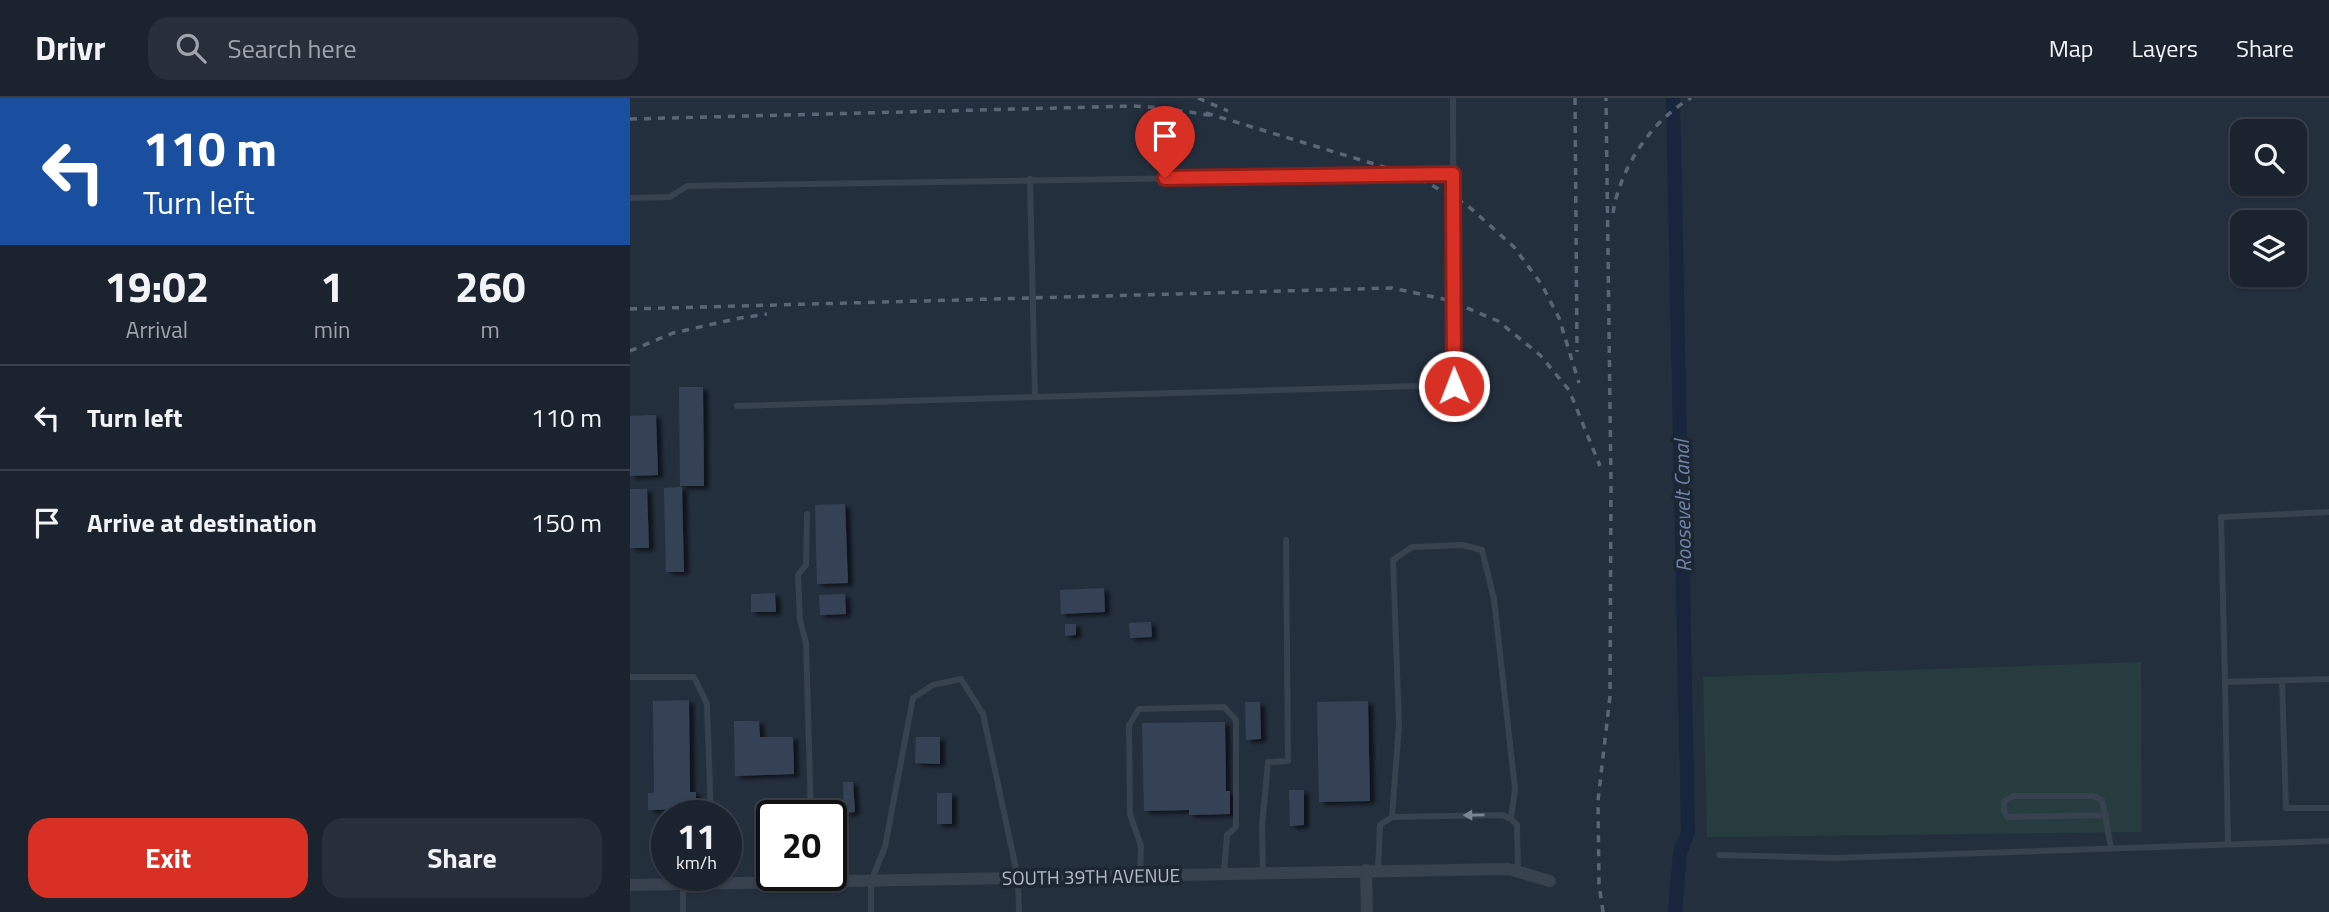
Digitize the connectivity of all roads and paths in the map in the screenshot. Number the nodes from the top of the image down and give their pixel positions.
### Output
1 (1453, 98) edge
2 (1453, 174) junction
3 (1030, 179) junction
4 (630, 198) edge
5 (1035, 397) junction
6 (737, 406) dead end
7 (2329, 512) edge
8 (807, 513) dead end
9 (1286, 540) dead end
10 (630, 677) edge
11 (2329, 679) edge
12 (2282, 680) junction
13 (2225, 681) junction
14 (711, 800) edge
15 (811, 800) edge
16 (2329, 808) edge
17 (2106, 815) junction
18 (1392, 817) junction
19 (1511, 819) junction
20 (2329, 841) edge
21 (2228, 844) junction
22 (2111, 848) junction
23 (1719, 855) dead end
24 (1372, 870) junction
25 (1518, 872) junction
26 (1224, 873) junction
27 (1262, 873) junction
28 (1140, 875) junction
29 (1018, 878) junction
30 (847, 880) edge
31 (871, 881) junction
32 (1550, 881) dead end
33 (651, 885) edge
34 (630, 886) edge
35 (683, 891) edge
36 (683, 912) edge
37 (871, 912) edge
38 (1019, 912) edge
39 (1367, 912) edge

1 - 2 lane
2 - 3 lane
2 - 5 lane
3 - 4 lane
3 - 5 lane
5 - 6 lane
7 - 13 lane
8 - 15 lane
9 - 27 lane
10 - 14 lane
11 - 12 lane
12 - 13 lane
12 - 16 lane
13 - 21 lane
17 - 17 lane
17 - 22 lane
19 -> 18 lane
18 - 19 lane
18 - 24 lane
19 - 25 lane
20 - 21 lane
21 - 22 lane
22 - 23 lane
24 - 25 street, SOUTH 39TH AVENUE
24 - 27 street, SOUTH 39TH AVENUE
24 - 39 street
25 - 32 street, SOUTH 39TH AVENUE
26 - 27 street, SOUTH 39TH AVENUE
26 - 28 street, SOUTH 39TH AVENUE
26 - 28 lane
28 - 29 street, SOUTH 39TH AVENUE
29 - 31 street, SOUTH 39TH AVENUE
29 - 31 lane
29 - 38 lane
30 - 31 street, SOUTH 39TH AVENUE
31 - 37 lane
33 - 34 street, SOUTH 39TH AVENUE
35 - 36 lane

